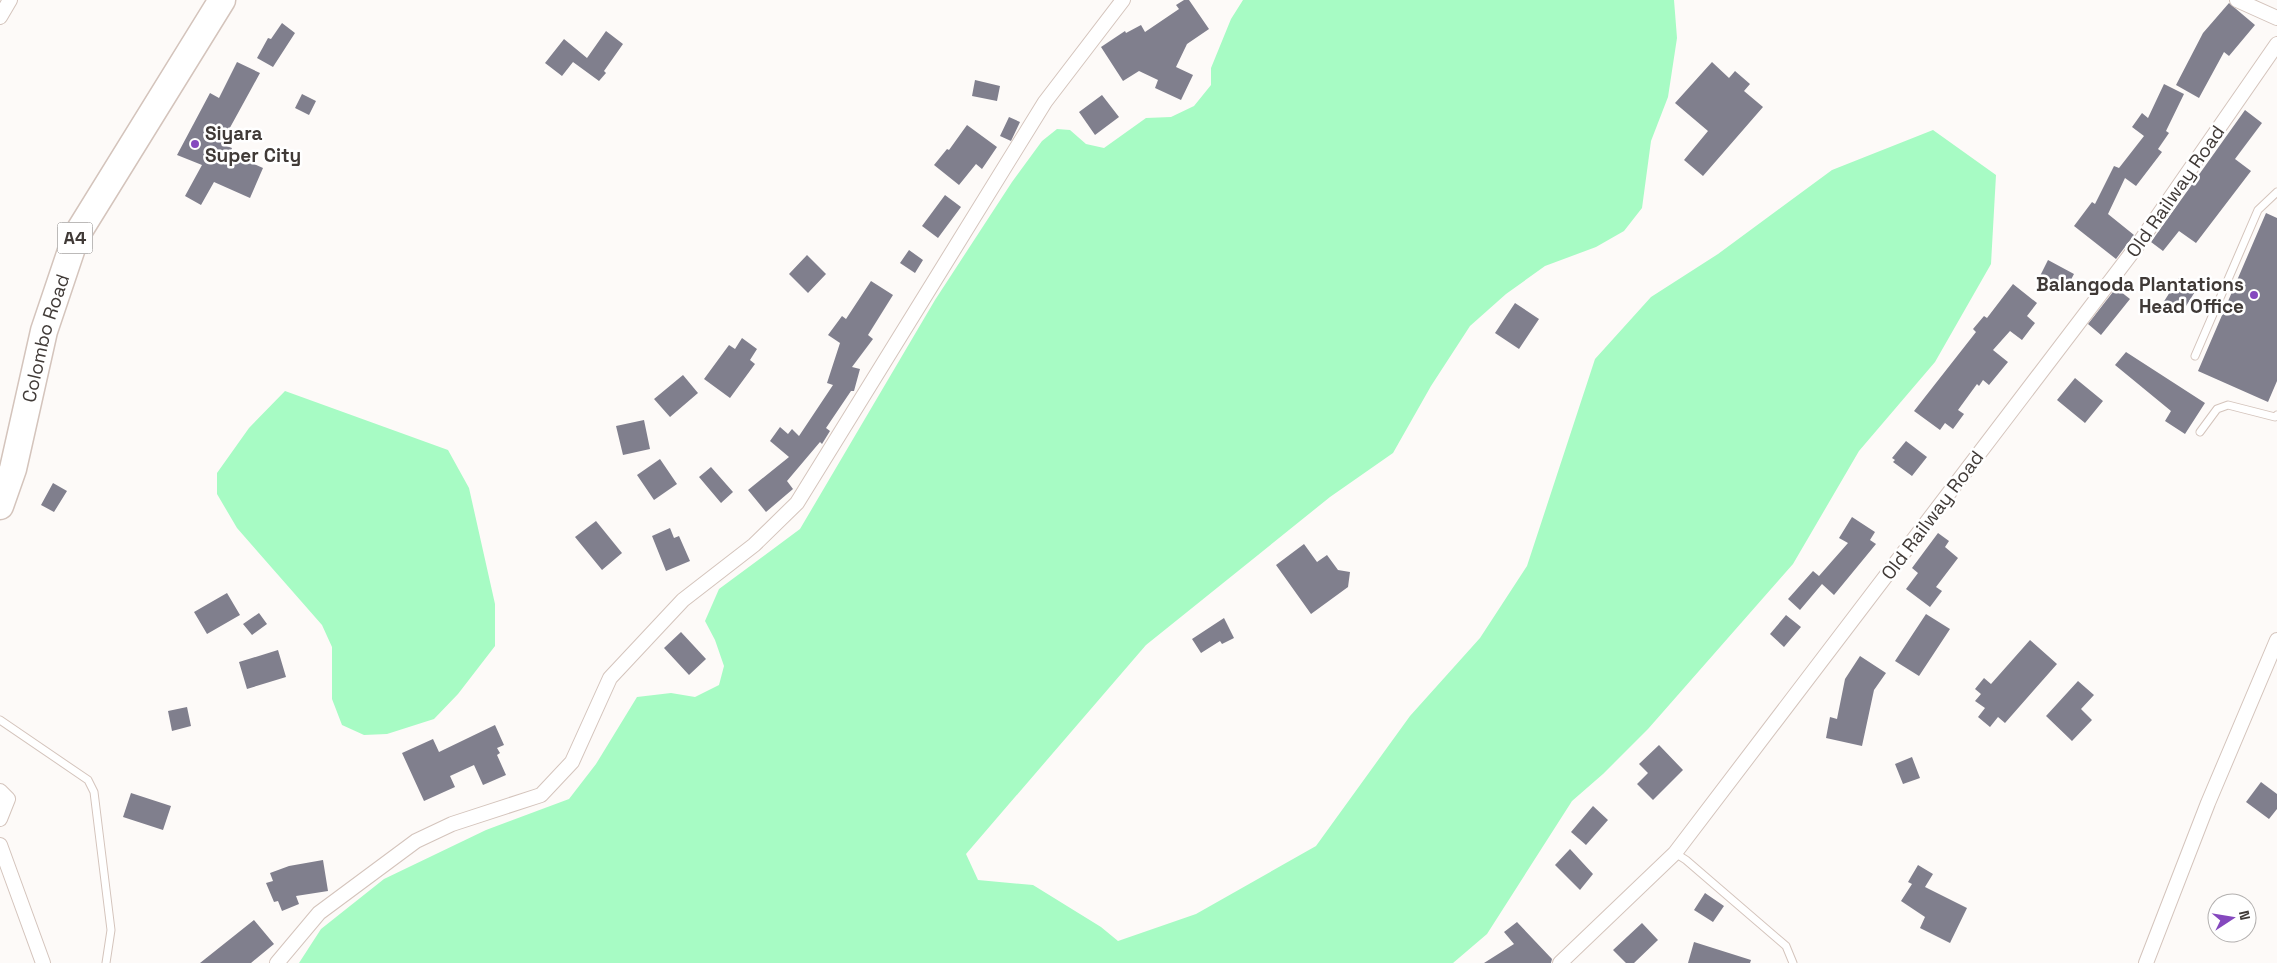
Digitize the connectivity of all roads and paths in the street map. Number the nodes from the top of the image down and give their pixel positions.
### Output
1 (10, 0) edge
2 (222, 0) edge
3 (1123, 0) edge
4 (2239, 0) edge
5 (0, 17) edge
6 (2277, 18) edge
7 (2277, 44) edge
8 (2277, 192) edge
9 (2195, 356) dead end
10 (2277, 415) edge
11 (2200, 432) dead end
12 (0, 506) edge
13 (2277, 640) edge
14 (0, 720) edge
15 (0, 790) edge
16 (0, 819) edge
17 (0, 845) edge
18 (1675, 852) junction
19 (43, 963) edge
20 (106, 963) edge
21 (277, 963) edge
22 (1560, 963) edge
23 (1793, 963) edge
24 (2146, 963) edge

1 - 5 street
2 - 12 highway, Colombo Road / A4
3 - 21 street
4 - 6 street
7 - 18 street, Old Railway Road
8 - 9 lane
10 - 11 lane
13 - 24 street
14 - 20 lane
15 - 16 street
17 - 19 street
18 - 22 street, Old Railway Road
18 - 23 lane

